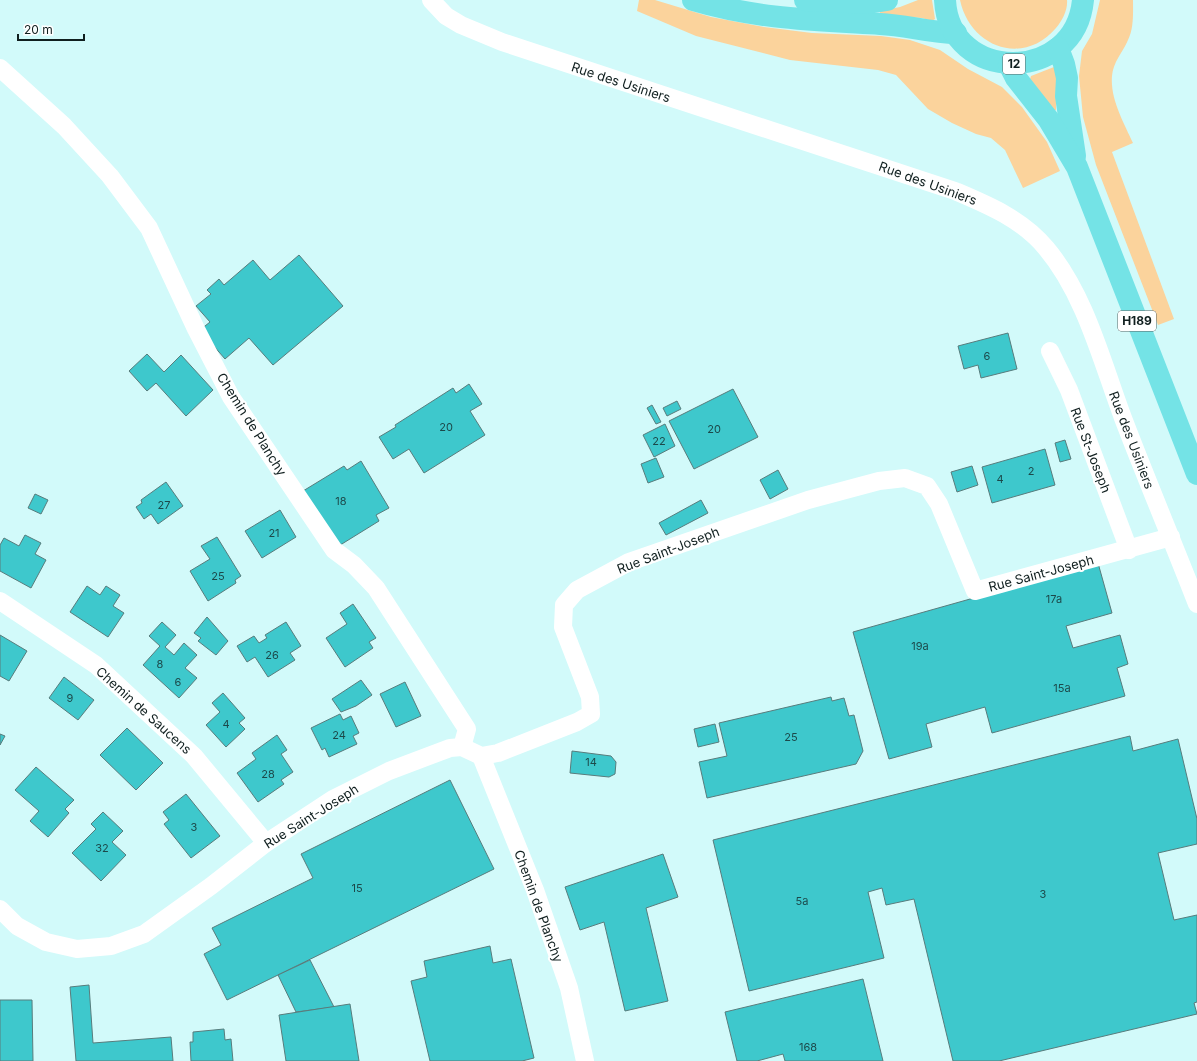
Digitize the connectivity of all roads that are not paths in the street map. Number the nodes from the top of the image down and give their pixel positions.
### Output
1 (693, 0) edge
2 (805, 0) edge
3 (887, 0) edge
4 (945, 0) edge
5 (1083, 0) edge
6 (435, 2) edge
7 (956, 33) junction
8 (1058, 48) junction
9 (1009, 64) junction
10 (0, 68) edge
11 (1077, 167) junction
12 (1050, 351) dead end
13 (1197, 474) edge
14 (1171, 537) junction
15 (1129, 550) junction
16 (0, 601) edge
17 (1197, 604) edge
18 (462, 747) junction
19 (481, 756) junction
20 (266, 843) junction
21 (0, 909) edge
22 (585, 1061) edge

1 - 7 highway
2 - 3 highway
4 - 7 highway, 12
5 - 8 highway, 12
6 - 14 street, Rue des Usiniers
7 - 9 highway, 12
8 - 9 highway, 12
8 - 11 highway
9 - 11 highway
10 - 18 street, Chemin de Planchy
11 - 13 highway, H189
12 - 15 street, Rue St-Joseph
14 - 15 street, Rue Saint-Joseph
14 - 17 street, Rue des Usiniers
15 - 19 street, Rue Saint-Joseph
16 - 20 street, Chemin de Saucens
18 - 19 street
18 - 20 street, Rue Saint-Joseph
19 - 22 street, Chemin de Planchy
20 - 21 street, Rue Saint-Joseph

